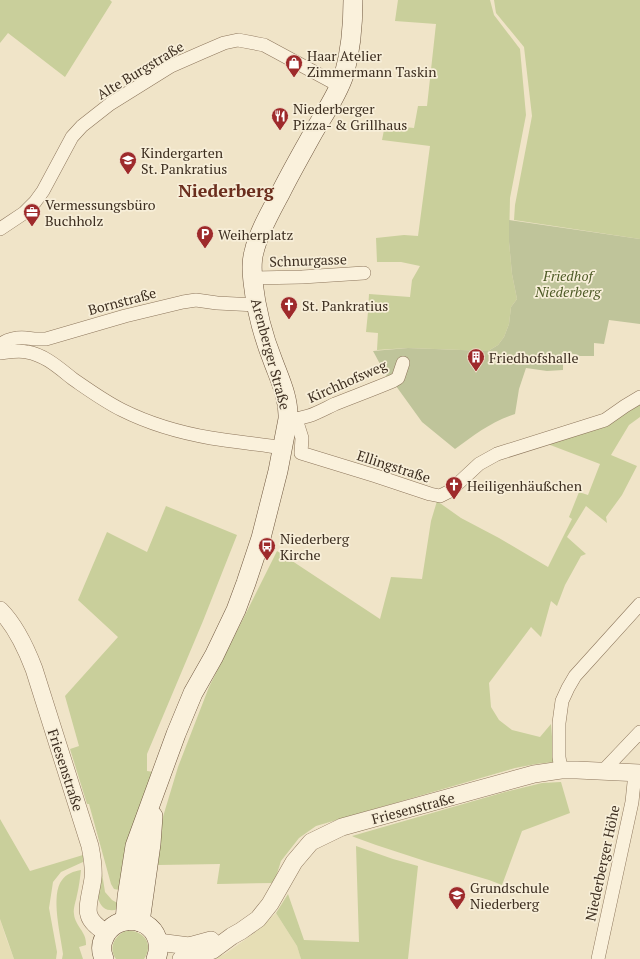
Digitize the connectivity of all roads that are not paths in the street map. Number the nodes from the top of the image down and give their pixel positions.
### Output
1 (353, 0) edge
2 (340, 86) junction
3 (0, 229) edge
4 (364, 273) dead end
5 (253, 278) junction
6 (256, 305) junction
7 (0, 346) edge
8 (0, 354) edge
9 (403, 363) dead end
10 (640, 397) edge
11 (292, 419) junction
12 (283, 448) junction
13 (640, 604) edge
14 (0, 610) edge
15 (640, 732) edge
16 (561, 770) junction
17 (603, 771) junction
18 (638, 773) edge
19 (133, 921) junction
20 (106, 933) junction
21 (232, 936) junction
22 (157, 951) edge
23 (104, 959) edge
24 (181, 959) edge
25 (598, 959) edge

1 - 2 main road, Arenberger Straße
2 - 3 street, Alte Burgstraße
2 - 5 main road, Arenberger Straße
4 - 5 street, Schnurgasse
5 - 6 main road, Arenberger Straße
6 - 7 street, Bornstraße
6 - 11 main road, Arenberger Straße
8 - 12 street
9 - 11 street, Kirchhofsweg
10 - 11 street, Ellingstraße
11 - 12 main road, Arenberger Straße
12 - 19 main road, Arenberger Straße
13 - 16 street
14 - 20 street, Friesenstraße
15 - 17 street
16 - 17 street, Friesenstraße
16 - 21 street, Friesenstraße
17 - 18 street, Friesenstraße
18 - 25 street, Niederberger Höhe
19 - 20 main road
19 - 22 main road
20 - 23 main road
21 - 22 street, Friesenstraße
21 - 24 street, Friesenstraße

